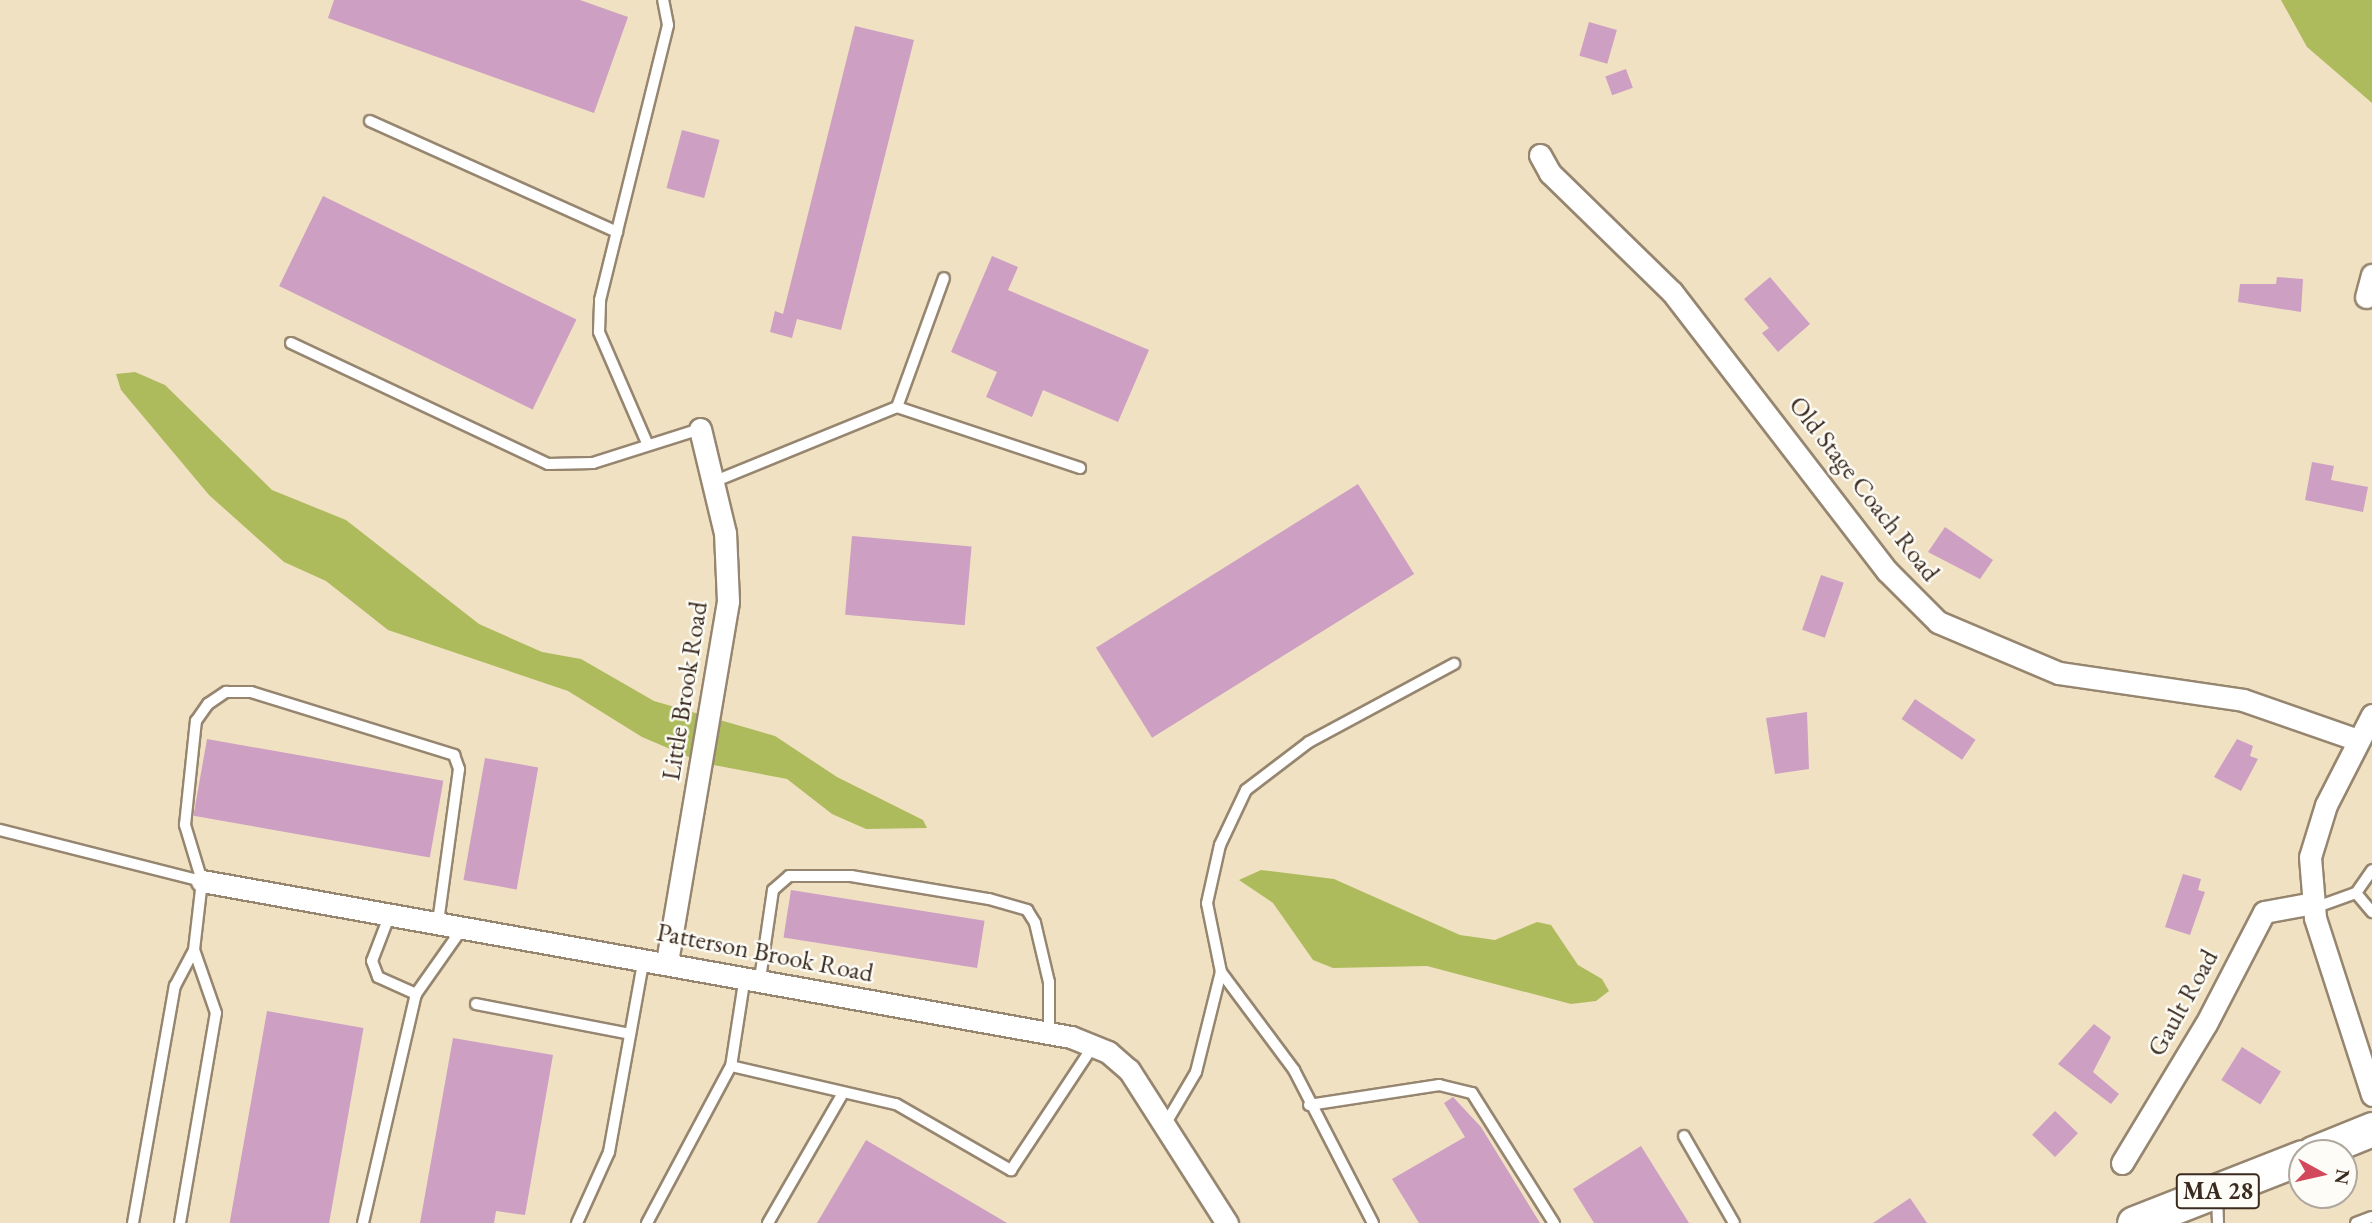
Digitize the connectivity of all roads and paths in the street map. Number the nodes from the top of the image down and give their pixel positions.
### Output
1 (663, 0) edge
2 (370, 121) dead end
3 (1540, 155) dead end
4 (617, 232) junction
5 (2372, 275) edge
6 (944, 278) dead end
7 (2366, 297) dead end
8 (292, 343) dead end
9 (897, 407) junction
10 (699, 429) joint
11 (648, 443) junction
12 (1080, 468) dead end
13 (713, 482) junction
14 (1454, 664) dead end
15 (2372, 715) edge
16 (2358, 740) junction
17 (0, 830) edge
18 (2372, 870) edge
19 (202, 881) junction
20 (2356, 893) junction
21 (2313, 905) junction
22 (2372, 912) edge
23 (390, 914) junction
24 (438, 922) junction
25 (464, 926) junction
26 (194, 950) junction
27 (644, 958) junction
28 (667, 962) junction
29 (1221, 972) junction
30 (753, 977) junction
31 (416, 994) junction
32 (476, 1004) dead end
33 (1049, 1033) junction
34 (630, 1034) junction
35 (1093, 1046) junction
36 (731, 1066) junction
37 (842, 1095) junction
38 (2372, 1095) edge
39 (1309, 1105) junction
40 (1166, 1123) junction
41 (2372, 1129) edge
42 (1684, 1136) dead end
43 (2347, 1139) edge
44 (2122, 1163) dead end
45 (2288, 1165) edge
46 (2218, 1207) edge
47 (2372, 1217) edge
48 (133, 1223) edge
49 (180, 1223) edge
50 (363, 1223) edge
51 (577, 1223) edge
52 (645, 1223) edge
53 (768, 1223) edge
54 (1227, 1223) edge
55 (1373, 1223) edge
56 (1554, 1223) edge
57 (1734, 1223) edge
58 (2134, 1223) edge
59 (2357, 1223) edge

1 - 4 lane
2 - 4 lane
3 - 16 street, Old Stage Coach Road
4 - 11 lane
5 - 7 street
6 - 9 lane
8 - 11 lane
9 - 12 lane
9 - 13 lane
10 - 11 lane
10 - 13 street, Little Brook Road
13 - 28 street, Little Brook Road
14 - 29 lane
15 - 16 street
16 - 21 street
17 - 19 lane
18 - 20 lane
19 - 23 street, Patterson Brook Road
19 - 24 lane
19 - 26 lane
20 - 21 lane
20 - 22 lane
21 - 38 street
21 - 44 street, Gault Road
23 - 24 street, Patterson Brook Road
23 - 31 lane
24 - 25 street, Patterson Brook Road
25 - 27 street, Patterson Brook Road
25 - 31 lane
26 - 48 lane
26 - 49 lane
27 - 28 street, Patterson Brook Road
27 - 34 lane
28 - 30 street, Patterson Brook Road
29 - 39 lane
29 - 40 lane
30 - 33 street, Patterson Brook Road
30 - 33 lane
30 - 36 lane
31 - 50 lane
32 - 34 lane
33 - 35 street, Patterson Brook Road
34 - 51 lane
35 - 37 lane
35 - 40 street, Patterson Brook Road
36 - 37 lane
36 - 52 lane
37 - 53 lane
39 - 55 lane
39 - 56 lane
40 - 54 street, Patterson Brook Road
41 - 43 main road
42 - 57 lane
45 - 46 main road, MA 28
46 - 58 main road, MA 28
47 - 59 lane

